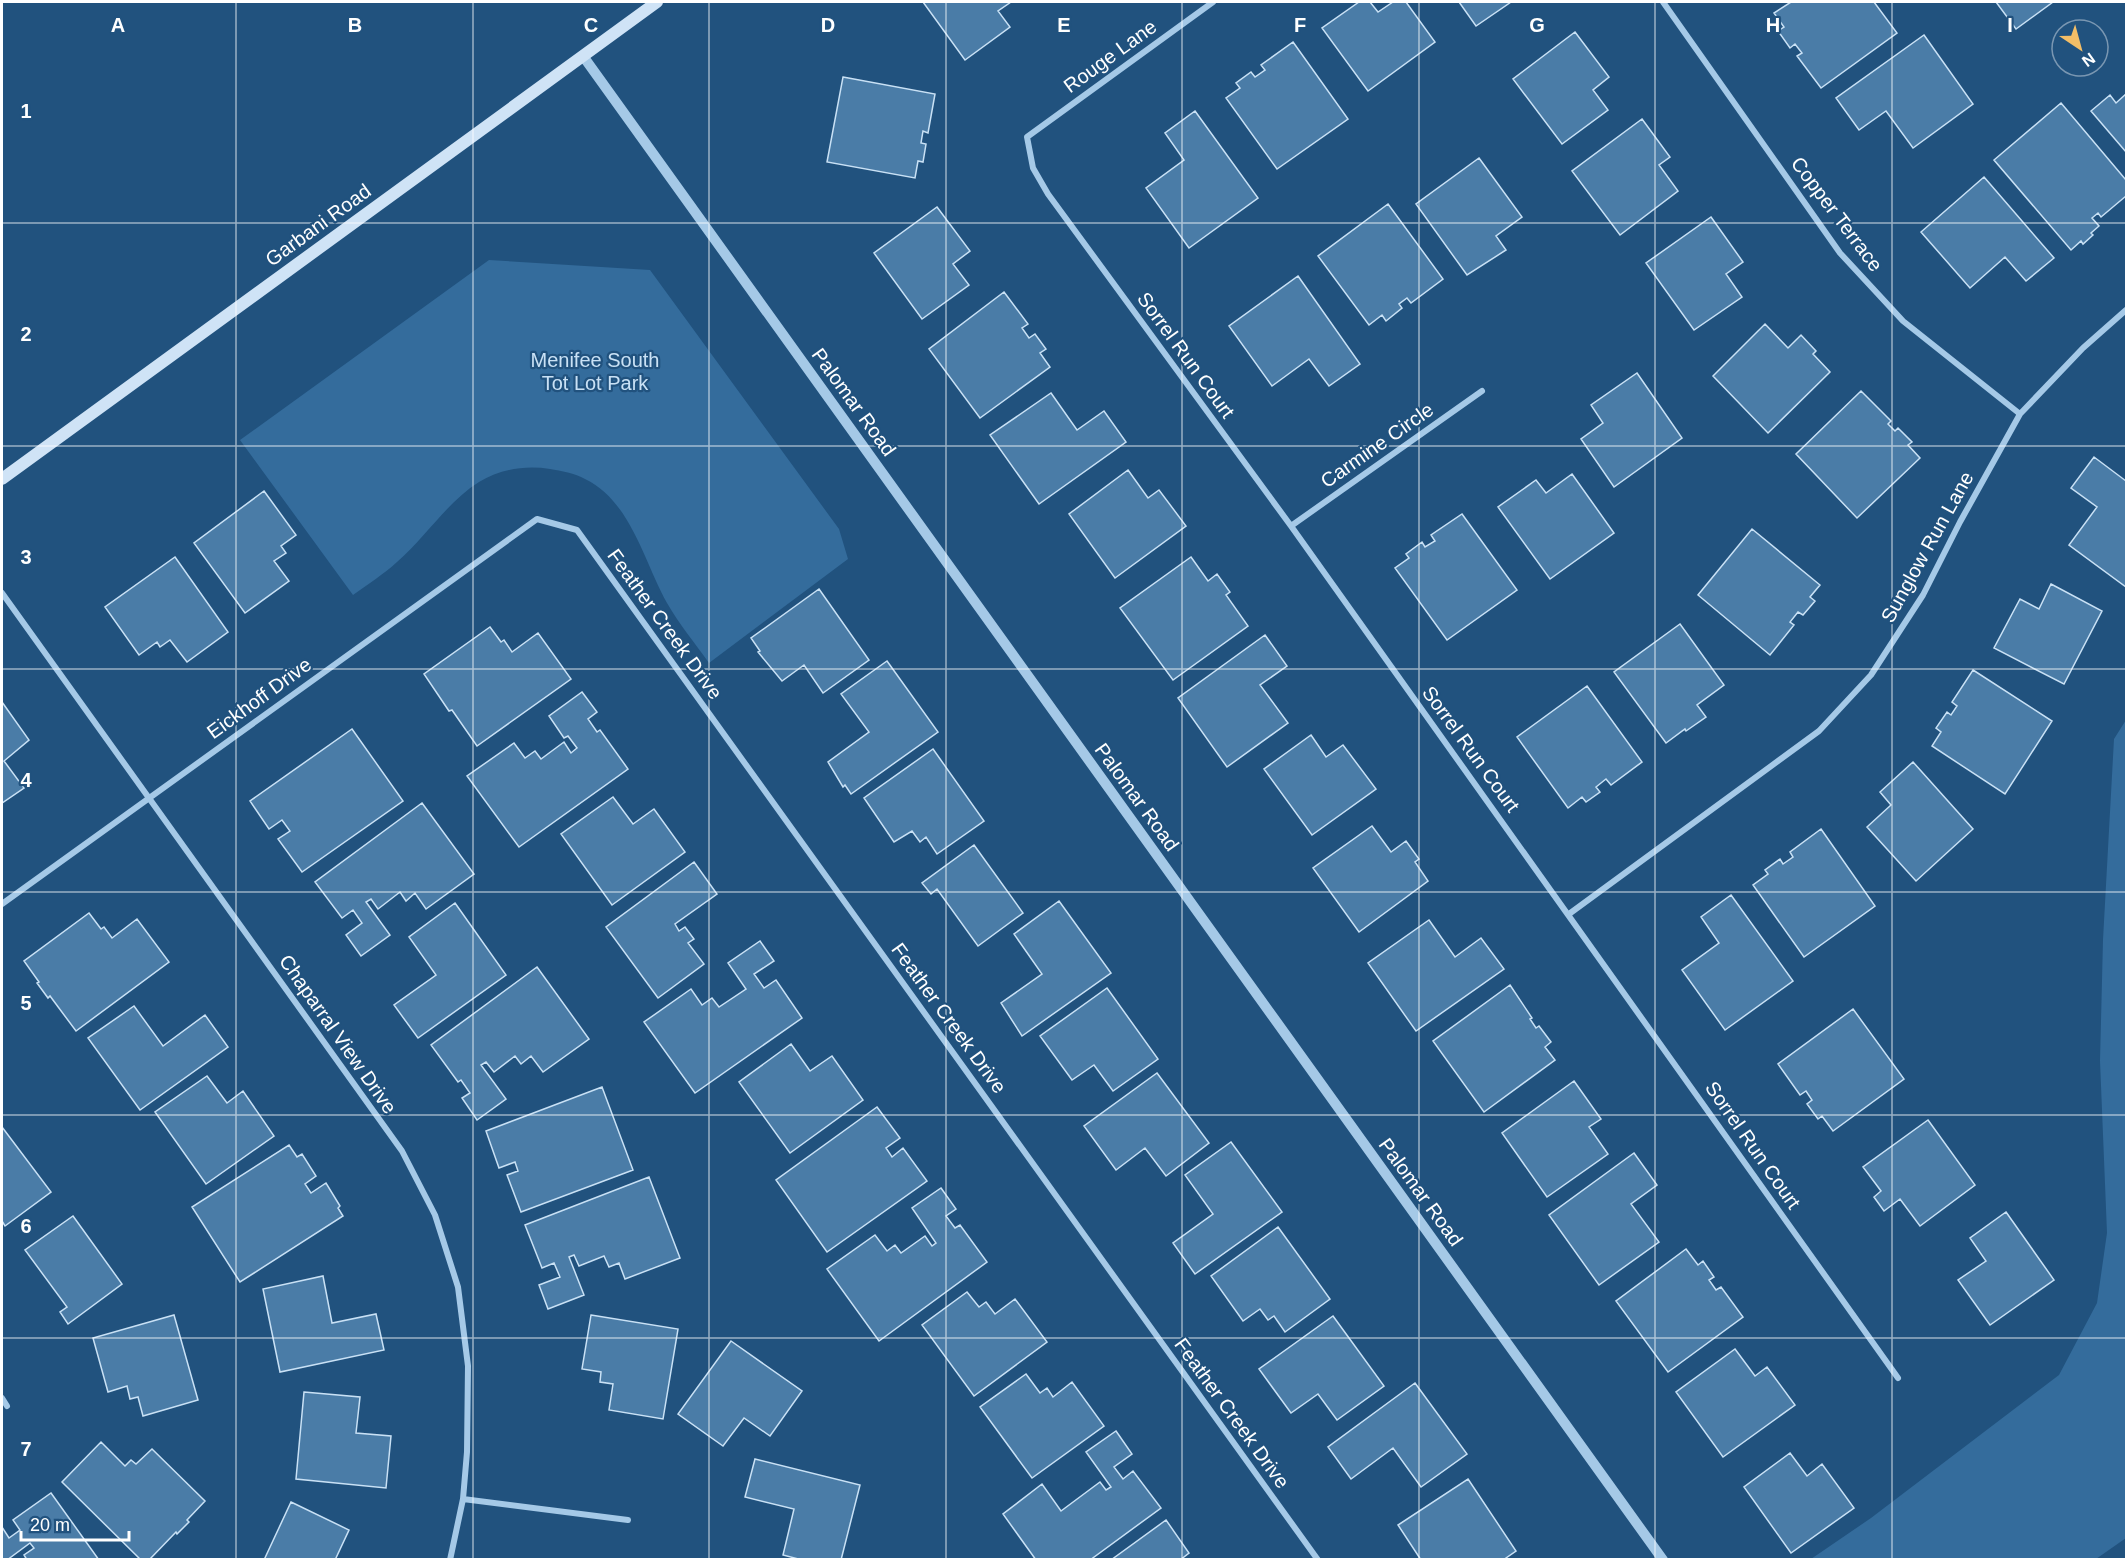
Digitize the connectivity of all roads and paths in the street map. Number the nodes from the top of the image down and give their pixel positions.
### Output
1 (657, 2) edge
2 (1213, 2) edge
3 (1663, 2) edge
4 (583, 56) junction
5 (1027, 137) joint
6 (2127, 310) edge
7 (1482, 390) dead end
8 (2020, 414) junction
9 (2, 479) edge
10 (537, 519) joint
11 (1291, 526) junction
12 (2, 592) edge
13 (149, 797) junction
14 (2, 904) edge
15 (1569, 914) junction
16 (1898, 1378) dead end
17 (2, 1398) edge
18 (7, 1406) dead end
19 (463, 1499) junction
20 (628, 1520) dead end
21 (450, 1560) edge
22 (1318, 1560) edge
23 (1663, 1560) edge

1 - 4 main road, Garbani Road
2 - 5 street, Rouge Lane
3 - 8 street, Copper Terrace
4 - 9 main road, Garbani Road
4 - 23 street, Palomar Road
5 - 11 street, Sorrel Run Court
6 - 8 street, Sunglow Run Lane
7 - 11 street, Carmine Circle
8 - 15 street, Sunglow Run Lane
10 - 13 street, Eickhoff Drive
10 - 22 street, Feather Creek Drive
11 - 15 street, Sorrel Run Court
12 - 13 street, Chaparral View Drive
13 - 14 street, Eickhoff Drive
13 - 19 street, Chaparral View Drive
15 - 16 street, Sorrel Run Court
17 - 18 street
19 - 20 street
19 - 21 street, Chaparral View Drive

